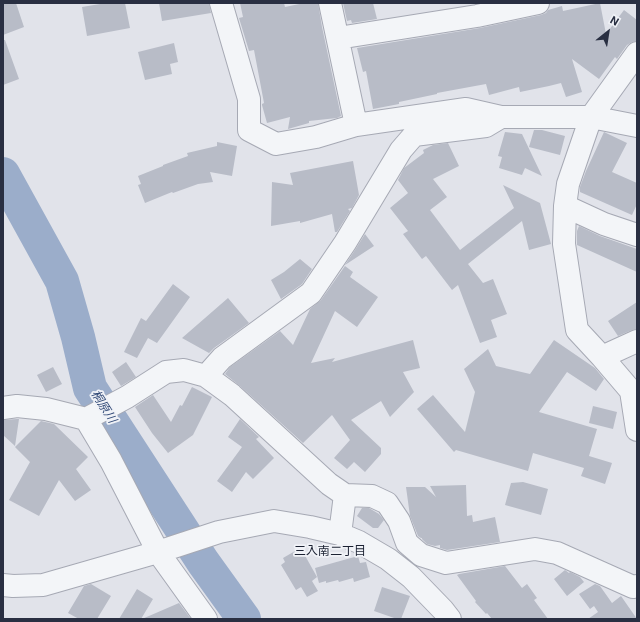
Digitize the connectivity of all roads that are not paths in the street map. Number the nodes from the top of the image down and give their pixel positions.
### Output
1 (221, 3) edge
2 (330, 3) edge
3 (538, 3) edge
4 (338, 38) junction
5 (637, 53) edge
6 (501, 117) junction
7 (591, 117) junction
8 (356, 125) junction
9 (637, 126) edge
10 (565, 206) junction
11 (637, 235) edge
12 (637, 342) edge
13 (602, 356) junction
14 (206, 376) junction
15 (634, 392) edge
16 (3, 408) edge
17 (88, 418) junction
18 (637, 430) edge
19 (345, 495) junction
20 (340, 534) junction
21 (163, 550) junction
22 (3, 585) edge
23 (637, 586) edge
24 (206, 619) edge
25 (450, 619) edge

1 - 8 street
2 - 4 street
3 - 4 street
4 - 8 street
5 - 7 street
6 - 7 street
6 - 8 street
6 - 14 street
7 - 9 street
7 - 10 street
10 - 11 street
10 - 13 street
12 - 13 street
13 - 15 street
14 - 17 street
14 - 19 street
15 - 18 street
16 - 17 street
17 - 21 street
19 - 20 street
19 - 23 street
20 - 21 street
20 - 25 street
21 - 22 street
21 - 24 street

